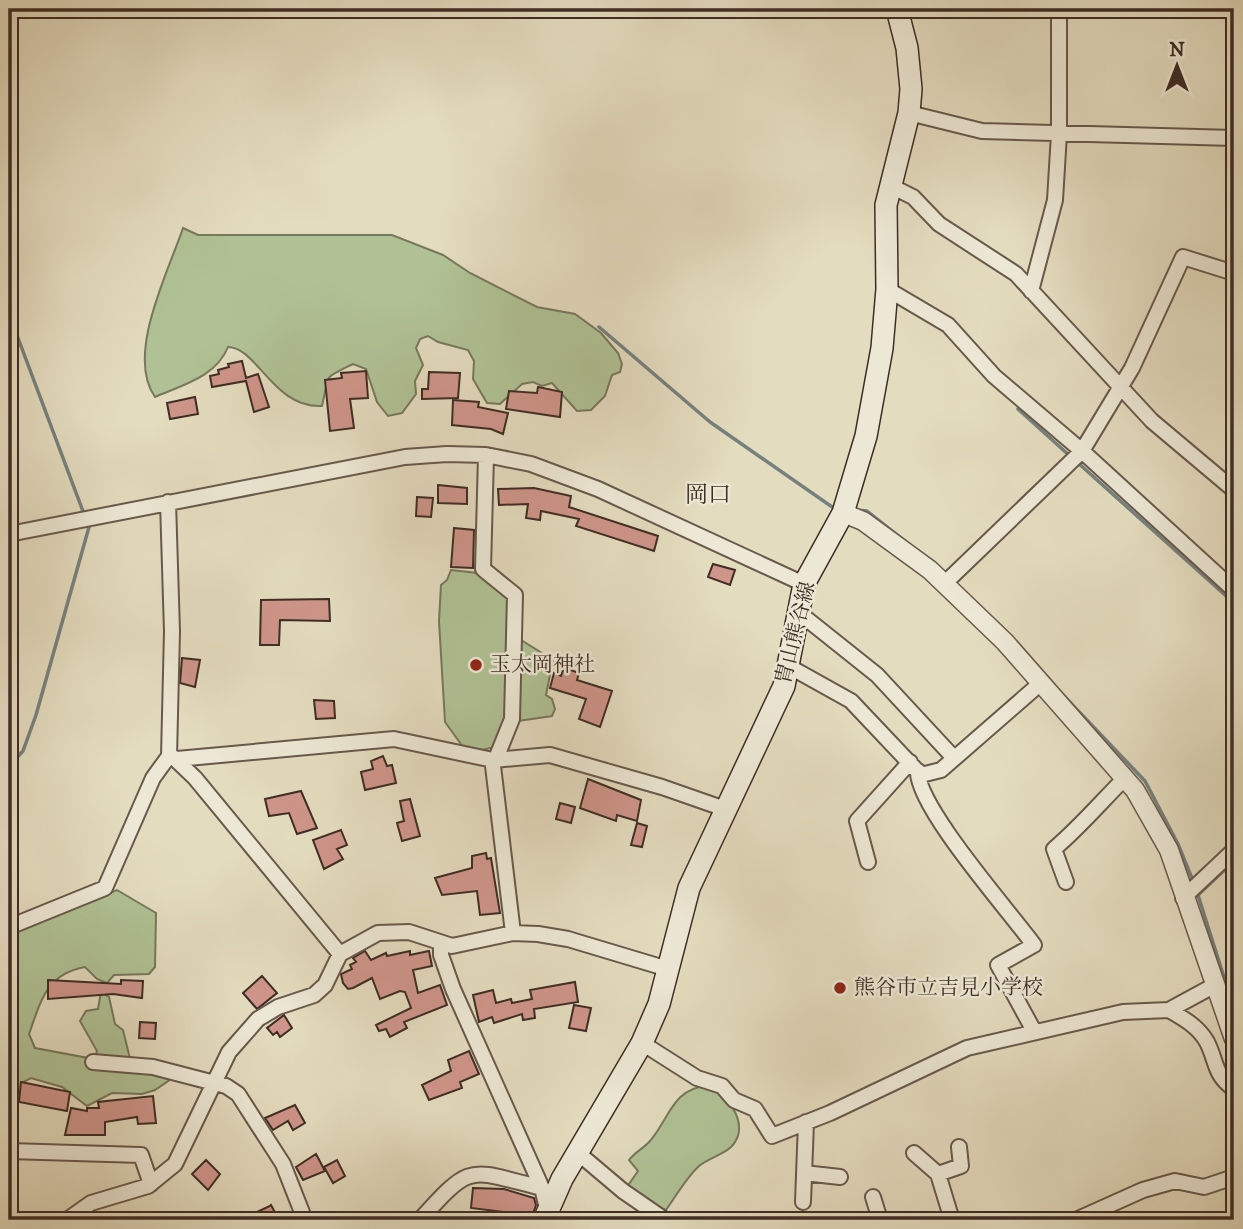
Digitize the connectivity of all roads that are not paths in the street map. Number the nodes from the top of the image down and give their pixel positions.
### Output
1 (897, 9) edge
2 (1059, 9) edge
3 (909, 114) junction
4 (1059, 134) junction
5 (1234, 138) edge
6 (889, 185) junction
7 (1234, 273) edge
8 (887, 289) junction
9 (1031, 292) junction
10 (1120, 388) junction
11 (1082, 451) junction
12 (486, 455) junction
13 (1234, 490) edge
14 (168, 502) junction
15 (844, 508) junction
16 (9, 534) edge
17 (804, 584) junction
18 (944, 584) junction
19 (1234, 590) edge
20 (798, 612) junction
21 (790, 667) junction
22 (1041, 682) junction
23 (173, 757) junction
24 (954, 758) junction
25 (493, 760) junction
26 (914, 767) junction
27 (1125, 778) junction
28 (725, 809) junction
29 (1234, 850) edge
30 (869, 862) dead end
31 (1066, 882) dead end
32 (1183, 898) junction
33 (9, 927) edge
34 (513, 933) junction
35 (441, 944) junction
36 (340, 954) junction
37 (668, 969) junction
38 (1215, 985) junction
39 (1168, 1010) junction
40 (1034, 1031) junction
41 (1234, 1039) edge
42 (642, 1043) junction
43 (93, 1062) dead end
44 (214, 1083) junction
45 (1234, 1089) edge
46 (806, 1122) junction
47 (959, 1147) dead end
48 (9, 1151) edge
49 (578, 1153) junction
50 (914, 1153) dead end
51 (804, 1173) junction
52 (938, 1174) junction
53 (840, 1177) dead end
54 (1234, 1177) edge
55 (151, 1184) junction
56 (873, 1197) dead end
57 (803, 1202) dead end
58 (544, 1206) edge
59 (82, 1215) edge
60 (67, 1220) edge
61 (305, 1220) edge
62 (420, 1220) edge
63 (665, 1220) edge
64 (880, 1220) edge
65 (953, 1220) edge
66 (1076, 1220) edge

1 - 3 main road, 胄山熊谷線
2 - 4 street
3 - 4 street
3 - 6 main road, 胄山熊谷線
4 - 5 street
4 - 9 street
6 - 8 main road, 胄山熊谷線
6 - 9 street
7 - 10 street
8 - 11 street
8 - 15 main road, 胄山熊谷線
9 - 10 street
10 - 11 street
10 - 13 street
11 - 18 street
11 - 19 street
12 - 14 street
12 - 17 street
12 - 25 street
14 - 16 street
14 - 23 street
15 - 17 main road, 胄山熊谷線
15 - 18 street
17 - 20 main road, 胄山熊谷線
18 - 22 street
20 - 21 main road, 胄山熊谷線
20 - 24 street
21 - 26 street
21 - 28 main road, 胄山熊谷線
22 - 24 street
22 - 27 street
23 - 25 street
23 - 33 street
23 - 36 street
24 - 26 street
25 - 28 street
25 - 34 street
26 - 30 street
26 - 40 street
27 - 31 street
27 - 32 street
28 - 37 main road, 胄山熊谷線
29 - 32 street
32 - 38 street
34 - 35 street
34 - 37 street
35 - 36 street
35 - 58 street
36 - 44 street
37 - 42 main road, 胄山熊谷線
38 - 39 street
38 - 41 street
39 - 40 street
39 - 45 street
40 - 46 street
42 - 46 street
42 - 49 main road, 胄山熊谷線
43 - 44 street
44 - 55 street
44 - 61 street
46 - 51 street
47 - 52 street
48 - 55 street
49 - 58 main road, 胄山熊谷線
49 - 63 street
50 - 52 street
51 - 53 street
51 - 57 street
52 - 65 street
54 - 66 street
55 - 59 street
56 - 64 street
58 - 62 street
59 - 60 street

